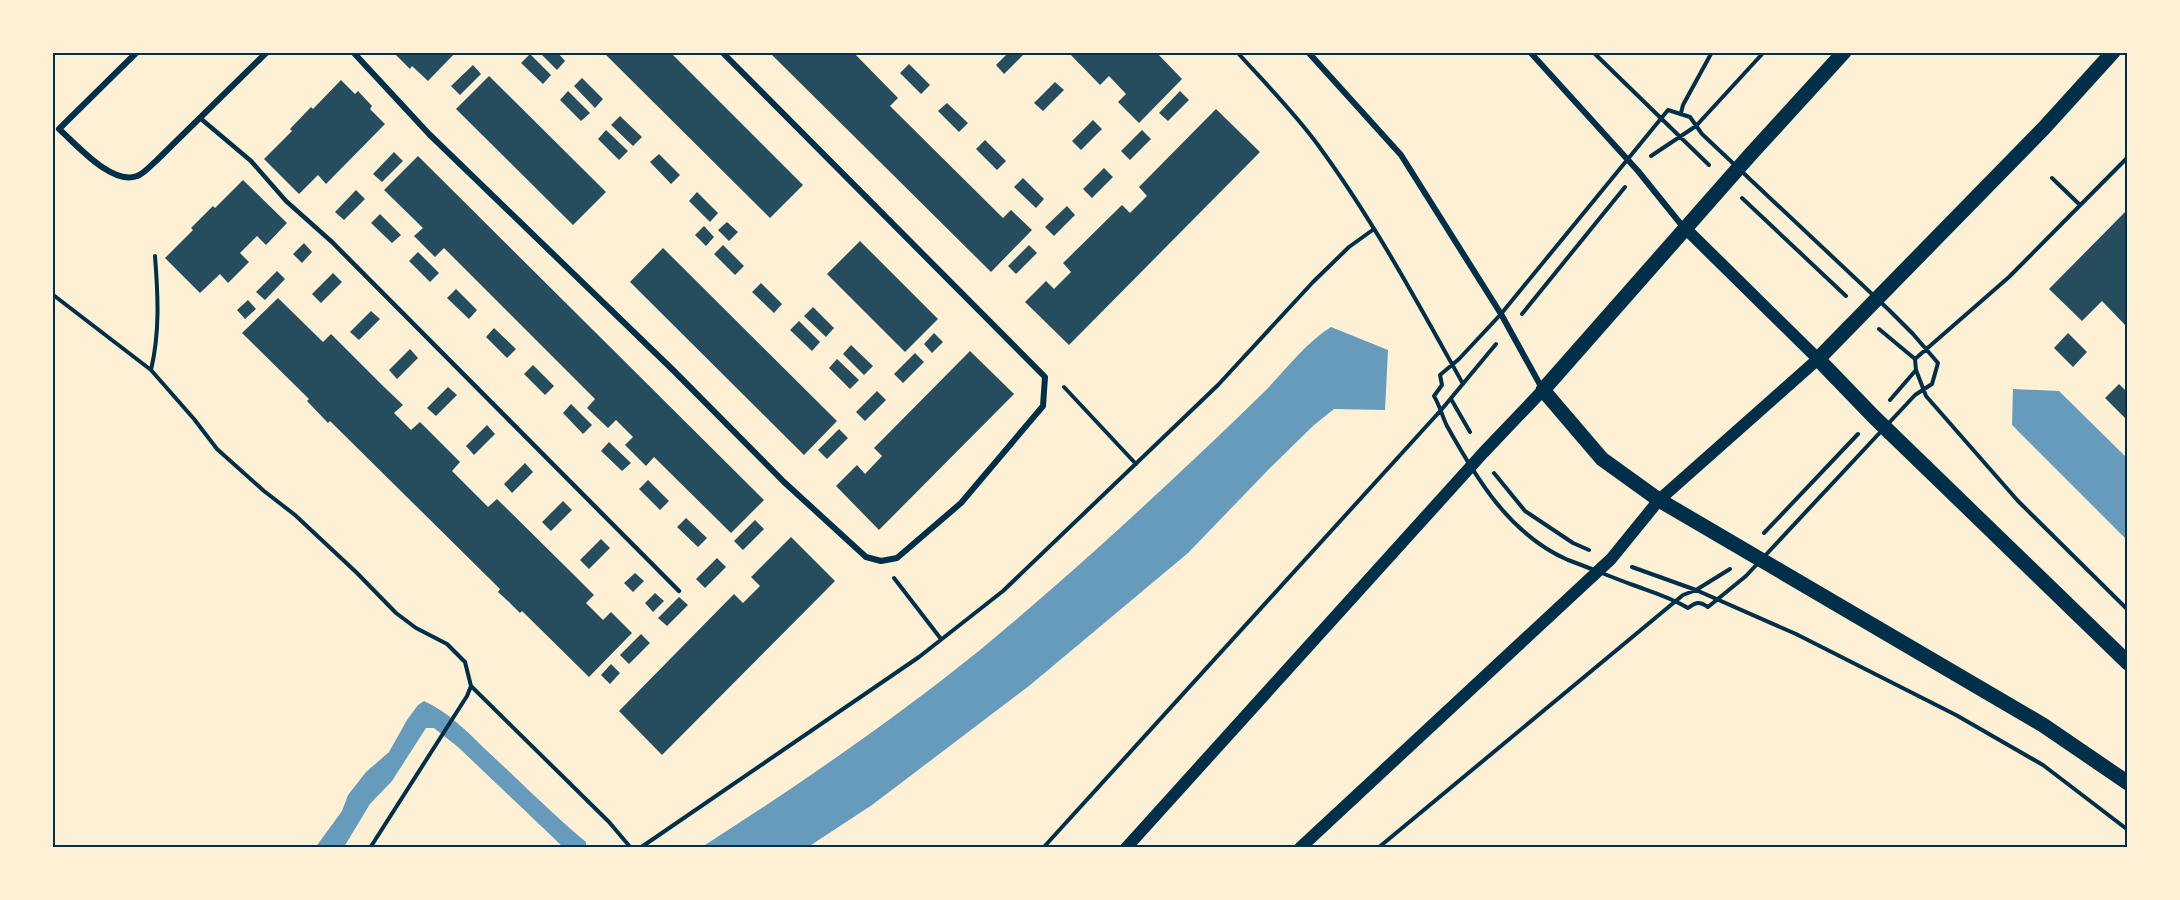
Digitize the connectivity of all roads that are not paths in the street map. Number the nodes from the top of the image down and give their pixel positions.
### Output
1 (137, 52) edge
2 (267, 52) edge
3 (353, 52) edge
4 (722, 52) edge
5 (1308, 52) edge
6 (1530, 52) edge
7 (1844, 52) edge
8 (2113, 52) edge
9 (200, 117) junction
10 (52, 123) edge
11 (59, 129) junction
12 (1685, 228) junction
13 (1818, 359) junction
14 (1543, 390) junction
15 (1659, 500) junction
16 (679, 591) dead end
17 (2127, 663) edge
18 (2127, 783) edge
19 (1126, 848) edge
20 (1300, 848) edge

1 - 11 street
2 - 9 street
3 - 4 street
5 - 14 street
6 - 12 street
7 - 12 main road
8 - 13 main road
9 - 11 street
9 - 16 lane
10 - 11 street
12 - 13 main road
12 - 14 main road
13 - 15 main road
13 - 17 main road
14 - 15 main road
14 - 19 main road
15 - 18 main road
15 - 20 main road

